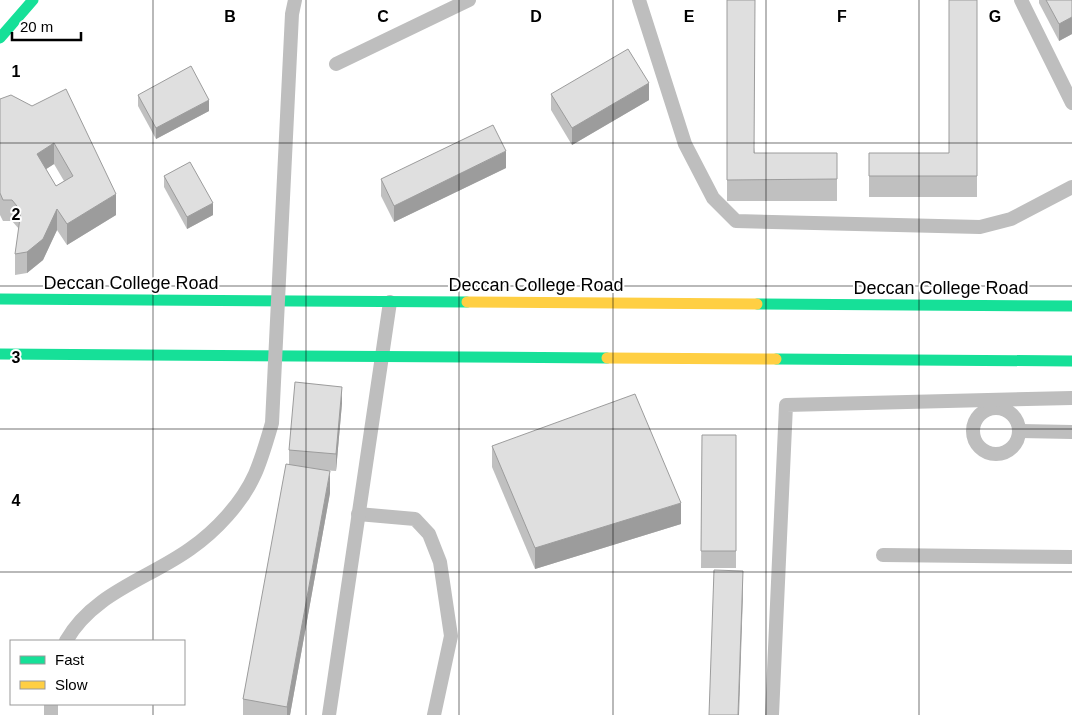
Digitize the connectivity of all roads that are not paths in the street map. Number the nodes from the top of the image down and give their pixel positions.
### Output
1 (33, 0) edge
2 (294, 0) edge
3 (469, 0) edge
4 (639, 0) edge
5 (1021, 0) edge
6 (0, 38) edge
7 (336, 64) dead end
8 (1072, 103) edge
9 (1072, 187) edge
10 (0, 299) edge
11 (390, 302) junction
12 (1072, 306) edge
13 (0, 354) edge
14 (382, 357) junction
15 (1072, 361) edge
16 (1072, 398) edge
17 (1020, 431) dead end
18 (1072, 432) edge
19 (358, 514) junction
20 (883, 556) dead end
21 (1072, 557) edge
22 (67, 640) edge
23 (329, 715) edge
24 (434, 715) edge
25 (772, 715) edge

1 - 6 main road
2 - 22 lane, bridge
3 - 7 lane
4 - 9 lane
5 - 8 lane
10 - 11 main road, Deccan College Road
11 - 12 main road, Deccan College Road
11 - 14 lane
13 - 14 main road
14 - 15 main road
14 - 19 lane
16 - 25 lane
17 - 18 lane
19 - 23 lane
19 - 24 lane
20 - 21 lane

